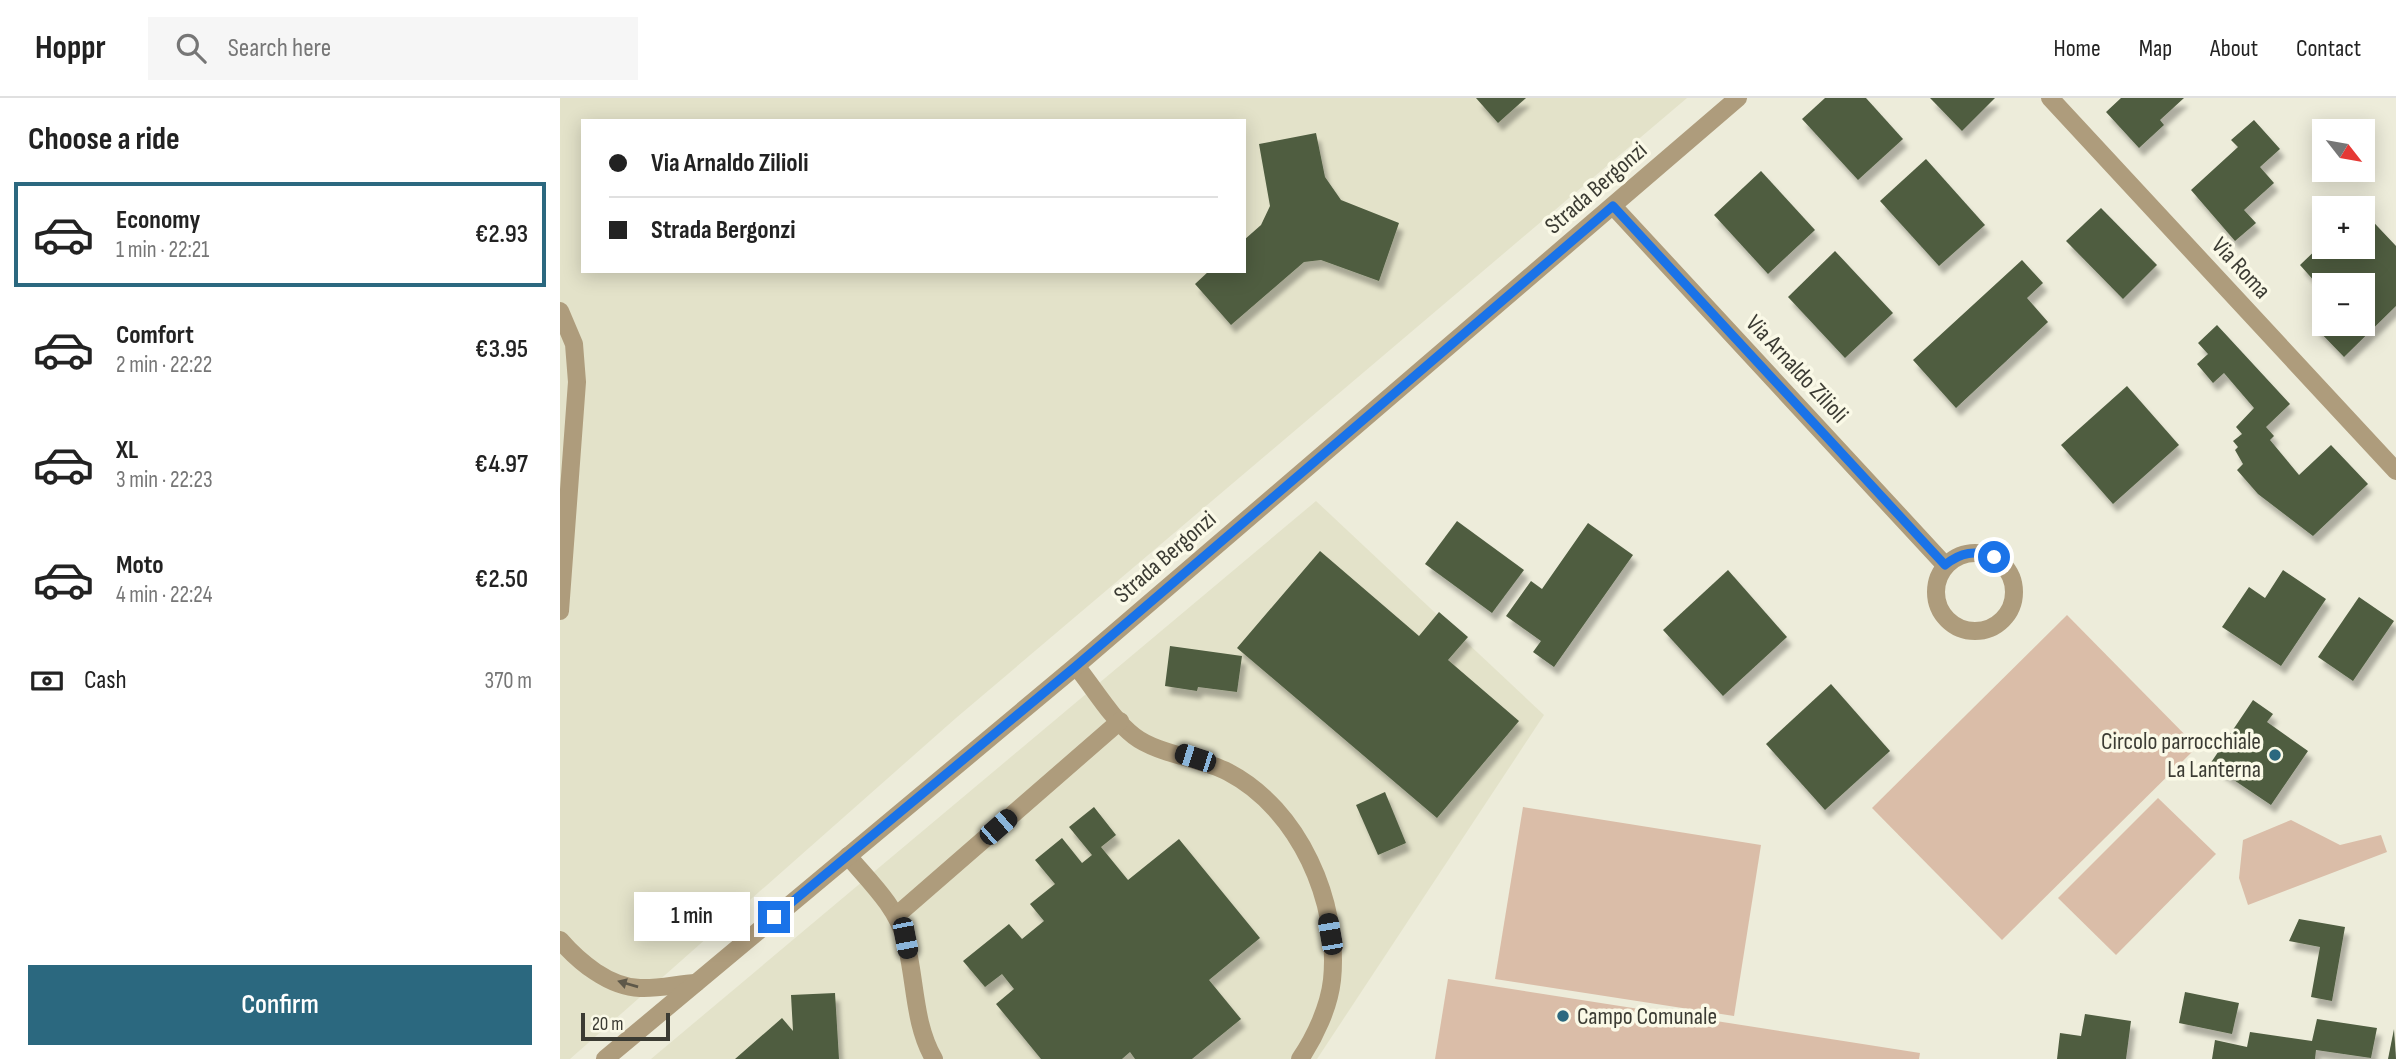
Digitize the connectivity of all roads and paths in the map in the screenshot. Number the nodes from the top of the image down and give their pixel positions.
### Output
1 (1738, 98) edge
2 (2050, 98) edge
3 (1613, 206) junction
4 (560, 311) edge
5 (2396, 471) edge
6 (1945, 565) junction
7 (560, 611) edge
8 (1076, 666) junction
9 (1120, 721) junction
10 (848, 856) junction
11 (897, 915) junction
12 (560, 940) edge
13 (696, 983) junction
14 (614, 1055) edge
15 (934, 1059) edge
16 (1300, 1059) edge

1 - 3 street, Strada Bergonzi
2 - 5 street, Via Roma
3 - 6 street, Via Arnaldo Zilioli
3 - 8 street, Strada Bergonzi
4 - 7 street
6 - 6 street
8 - 9 street
8 - 10 street, Strada Bergonzi
9 - 11 street
9 - 16 street
10 - 11 street
10 - 13 street, Strada Bergonzi
11 - 15 street
13 -> 12 street
13 - 14 street, Strada Bergonzi

